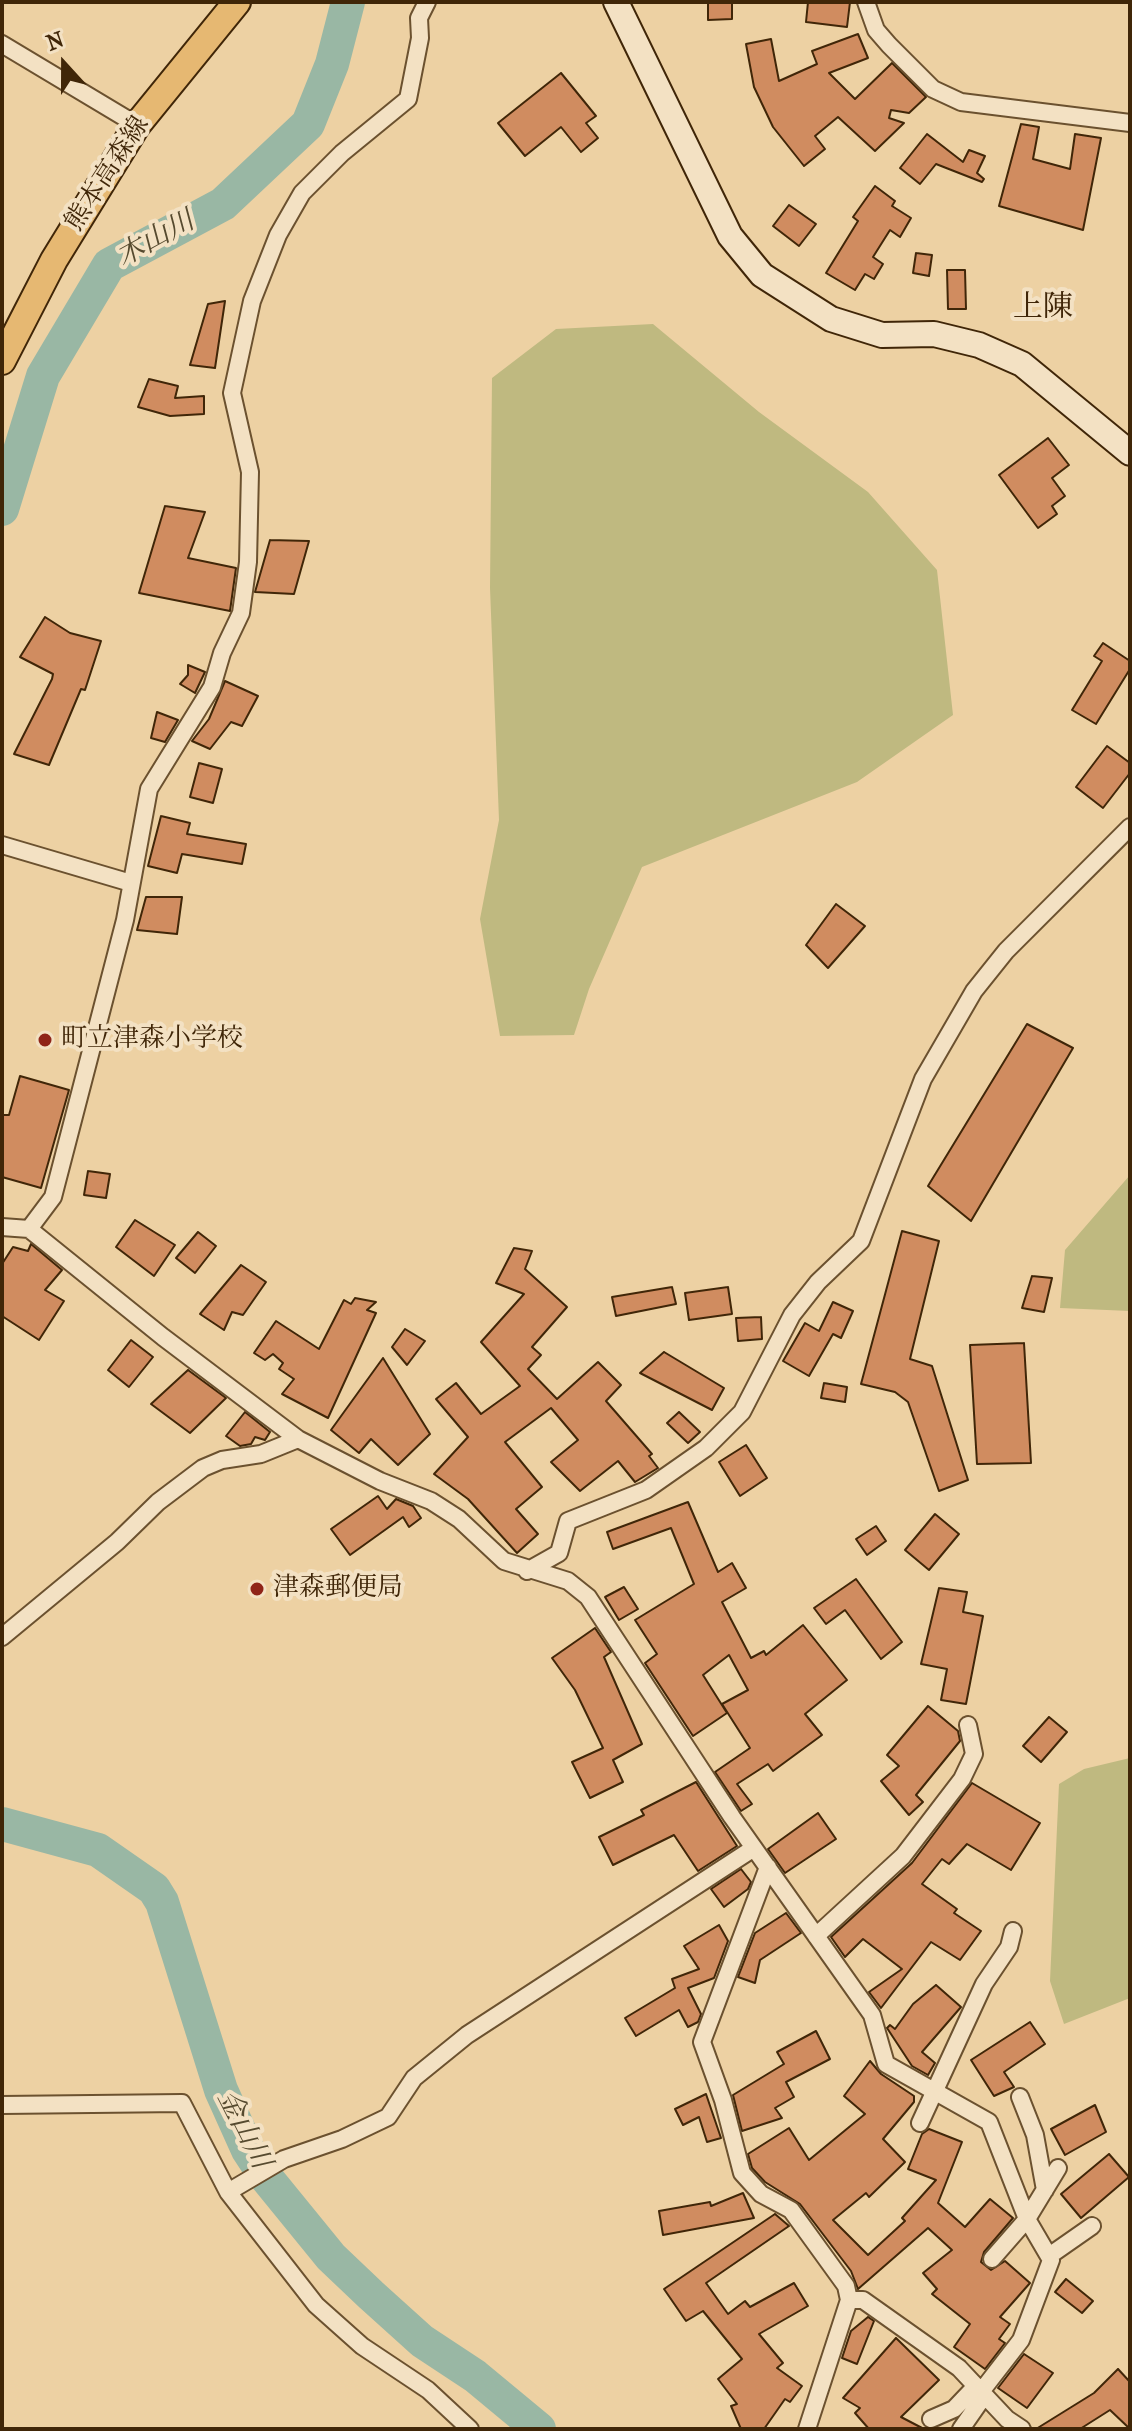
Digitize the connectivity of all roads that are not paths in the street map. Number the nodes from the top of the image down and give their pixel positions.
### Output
1 (237, 2) edge
2 (427, 2) edge
3 (616, 2) edge
4 (866, 2) edge
5 (2, 44) edge
6 (1130, 123) edge
7 (137, 125) junction
8 (2, 361) edge
9 (1130, 453) edge
10 (1130, 827) edge
11 (2, 845) edge
12 (131, 883) junction
13 (2, 1227) edge
14 (29, 1229) junction
15 (298, 1439) junction
16 (527, 1571) junction
17 (2, 1637) edge
18 (968, 1725) dead end
19 (754, 1848) junction
20 (768, 1867) junction
21 (1013, 1931) dead end
22 (816, 1936) junction
23 (932, 2090) junction
24 (1020, 2097) dead end
25 (2, 2105) edge
26 (920, 2123) dead end
27 (1058, 2168) dead end
28 (234, 2188) junction
29 (1045, 2190) junction
30 (1027, 2219) junction
31 (1092, 2226) dead end
32 (1049, 2256) junction
33 (992, 2259) dead end
34 (849, 2300) junction
35 (980, 2392) junction
36 (931, 2419) dead end
37 (470, 2429) edge
38 (807, 2429) edge
39 (961, 2429) edge
40 (1022, 2429) edge

1 - 7 main road, 熊本高森線
2 - 12 street
3 - 9 street
4 - 6 street
5 - 7 street
7 - 8 main road, 熊本高森線
10 - 16 street
11 - 12 street
12 - 14 street
13 - 14 street
14 - 15 street
15 - 16 street
15 - 17 street
16 - 19 street
18 - 22 street
19 - 20 street
19 - 28 street
20 - 22 street
20 - 34 street
21 - 23 street
22 - 23 street
23 - 26 street
23 - 30 street
24 - 29 street
25 - 28 street
27 - 29 street
28 - 37 street
29 - 30 street
30 - 32 street
30 - 33 street
31 - 32 street
32 - 35 street
34 - 35 street
34 - 38 street
35 - 36 street
35 - 39 street
35 - 40 street

